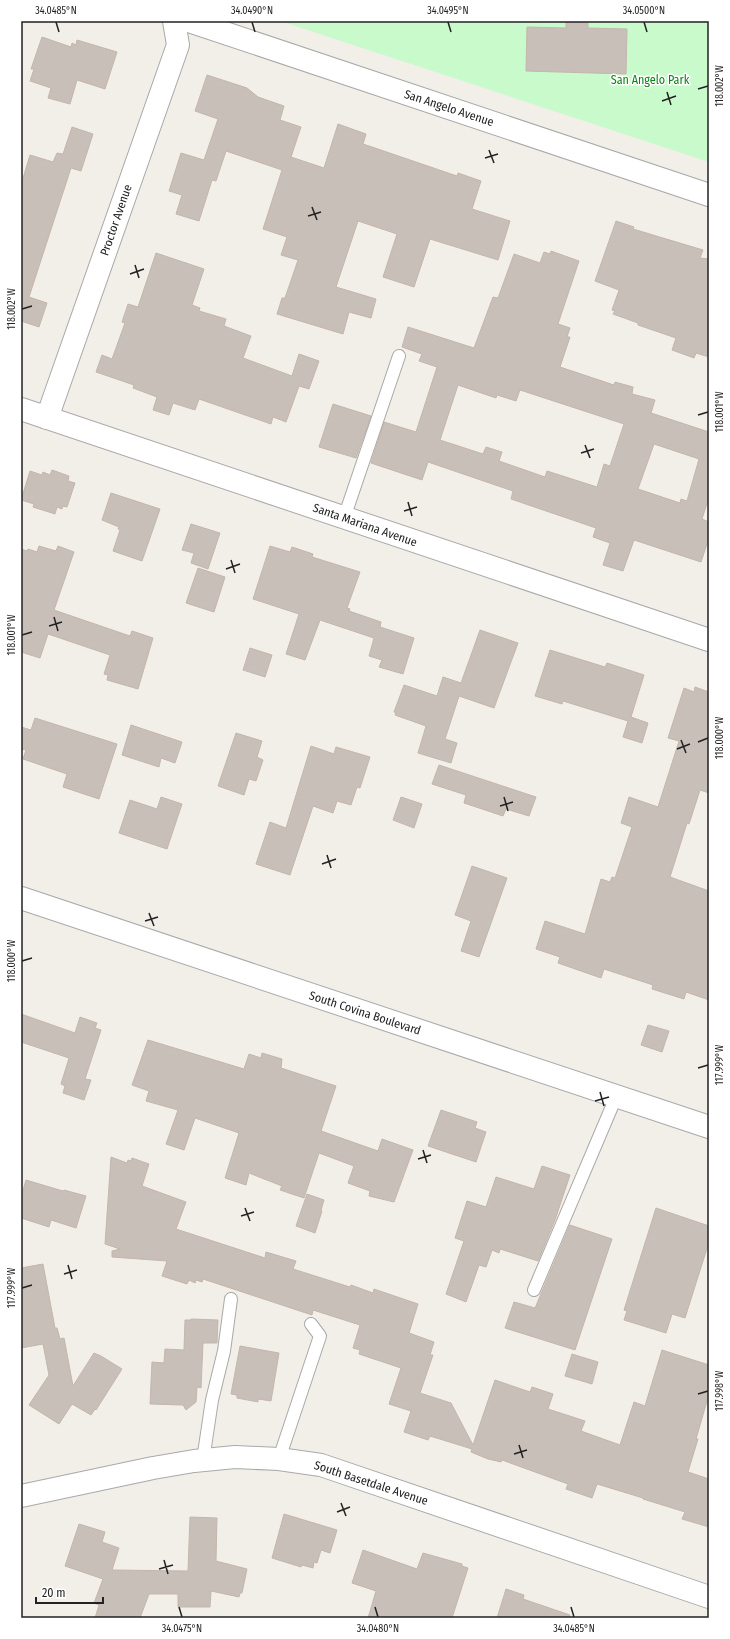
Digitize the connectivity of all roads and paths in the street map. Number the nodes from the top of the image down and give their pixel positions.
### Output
1 (174, 21) edge
2 (189, 21) edge
3 (709, 195) edge
4 (399, 356) dead end
5 (21, 409) edge
6 (47, 418) junction
7 (344, 518) junction
8 (709, 640) edge
9 (21, 898) edge
10 (616, 1096) junction
11 (709, 1127) edge
12 (534, 1290) dead end
13 (232, 1299) dead end
14 (311, 1324) dead end
15 (279, 1459) junction
16 (203, 1460) junction
17 (21, 1496) edge
18 (709, 1597) edge

1 - 6 street, Proctor Avenue
2 - 3 street, San Angelo Avenue
4 - 7 lane
5 - 6 street, Santa Mariana Avenue
6 - 7 street, Santa Mariana Avenue
7 - 8 street, Santa Mariana Avenue
9 - 10 street, South Covina Boulevard
10 - 11 street, South Covina Boulevard
10 - 12 lane
13 - 16 lane
14 - 15 lane
15 - 16 street, South Basetdale Avenue
15 - 18 street, South Basetdale Avenue
16 - 17 street, South Basetdale Avenue

